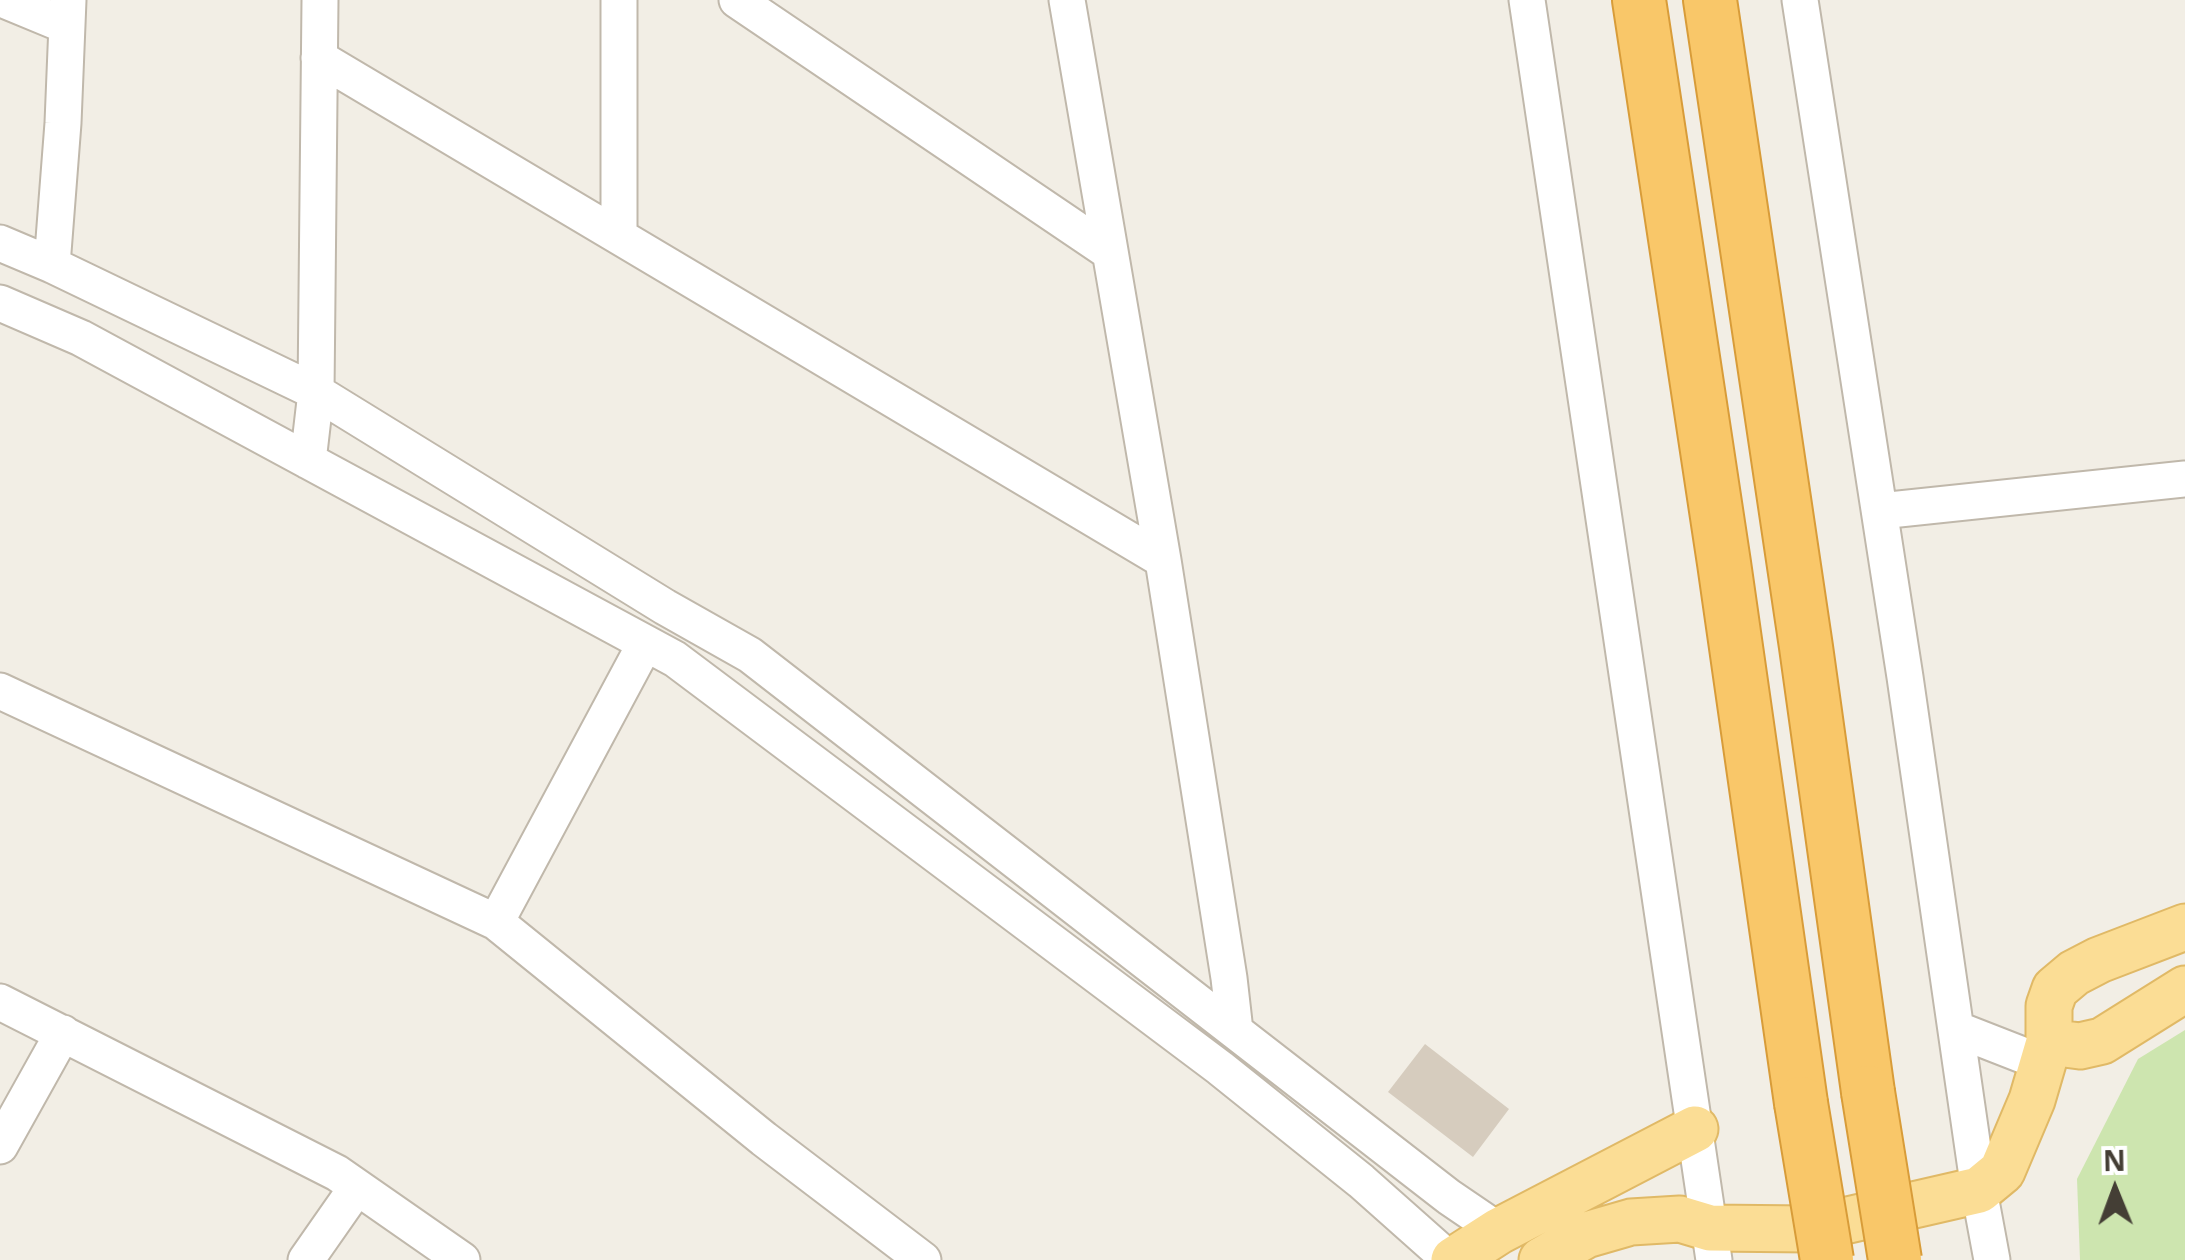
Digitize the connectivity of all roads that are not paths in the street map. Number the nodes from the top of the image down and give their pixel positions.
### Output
1 (4, 0) edge
2 (320, 0) edge
3 (619, 0) edge
4 (737, 0) edge
5 (1067, 0) edge
6 (1527, 0) edge
7 (1639, 0) edge
8 (1710, 0) edge
9 (1800, 0) edge
10 (67, 13) edge
11 (319, 58) junction
12 (619, 234) junction
13 (0, 243) edge
14 (1108, 251) junction
15 (52, 265) junction
16 (0, 303) edge
17 (316, 392) junction
18 (308, 462) junction
19 (2185, 479) edge
20 (1880, 511) junction
21 (1163, 560) junction
22 (646, 644) junction
23 (0, 691) edge
24 (496, 922) junction
25 (2185, 928) edge
26 (2185, 989) edge
27 (0, 1002) edge
28 (1956, 1029) junction
29 (1235, 1031) junction
30 (63, 1033) junction
31 (2046, 1052) junction
32 (1695, 1129) junction
33 (0, 1146) edge
34 (357, 1187) junction
35 (1979, 1190) junction
36 (1712, 1244) edge
37 (1514, 1246) edge
38 (306, 1260) edge
39 (462, 1260) edge
40 (923, 1260) edge
41 (1452, 1260) edge
42 (1542, 1260) edge
43 (1826, 1260) edge
44 (1895, 1260) edge
45 (1992, 1260) edge

1 - 10 street
2 - 11 street
3 - 12 street
4 - 14 street
5 - 14 street
6 - 32 street
7 - 43 highway, bridge
8 - 44 highway, bridge
9 - 20 street
10 - 15 street
11 - 12 street
11 - 17 street
12 - 21 street
13 - 15 street
14 - 21 street
15 - 17 street
16 - 18 street
17 - 18 street
17 - 29 street
18 - 22 street
19 - 20 street
20 - 28 street
21 - 29 street
22 - 24 street
22 - 41 street
23 - 24 street
24 - 40 street
25 - 31 main road
26 - 31 main road
27 - 30 street
28 - 31 street
28 - 35 street
29 - 37 street
30 - 33 street
30 - 34 street
31 - 35 main road
32 - 36 street
32 - 37 main road
34 - 38 street
34 - 39 street
35 - 36 main road
35 - 45 street
36 - 42 main road
37 - 41 main road

